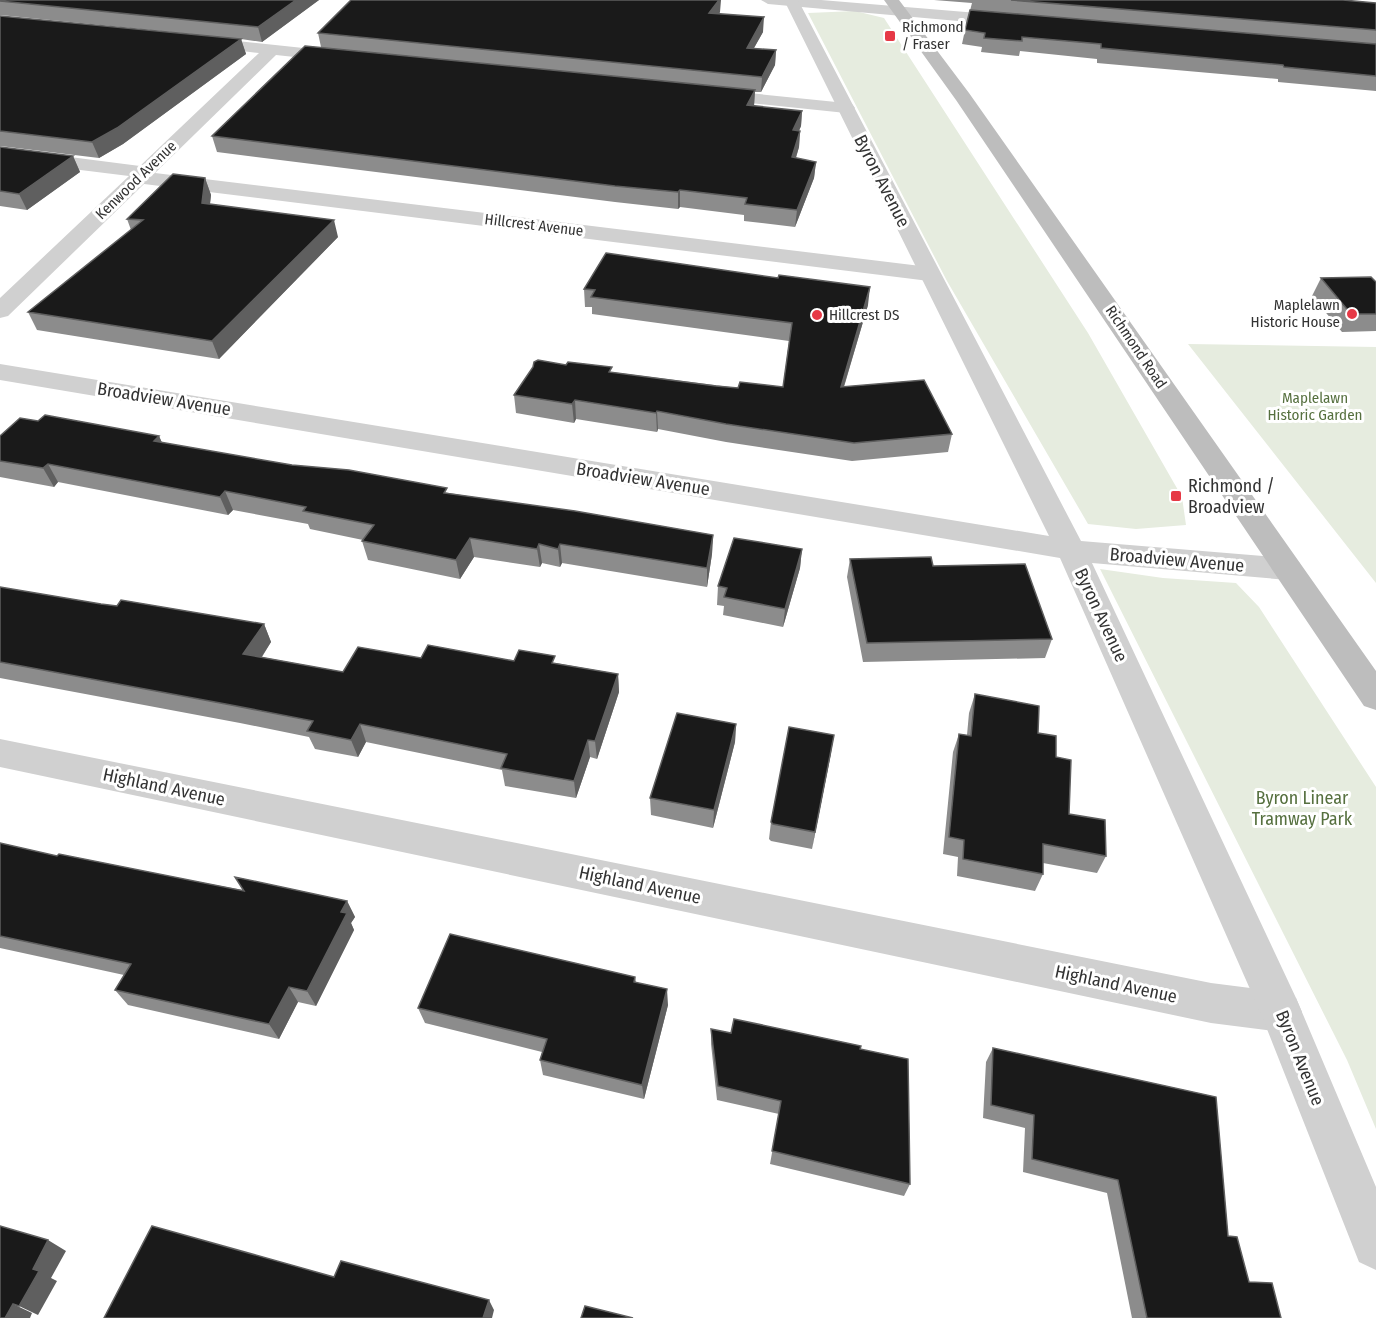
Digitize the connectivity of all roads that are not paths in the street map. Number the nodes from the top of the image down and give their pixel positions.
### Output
1 (768, 0) edge
2 (792, 1) edge
3 (895, 6) edge
4 (1025, 22) edge
5 (177, 40) edge
6 (272, 50) junction
7 (355, 58) edge
8 (691, 93) edge
9 (846, 108) junction
10 (0, 154) edge
11 (142, 174) junction
12 (929, 274) junction
13 (0, 312) edge
14 (0, 372) edge
15 (1071, 550) junction
16 (1288, 569) junction
17 (1376, 698) edge
18 (0, 753) edge
19 (1281, 1012) junction
20 (1376, 1245) edge

1 - 2 street
2 - 3 street
2 - 9 street, Byron Avenue
3 - 4 street
3 - 16 main road, Richmond Road
5 - 6 street
6 - 7 street
6 - 11 street, Kenwood Avenue
8 - 9 street
9 - 12 street, Byron Avenue
10 - 11 street, Hillcrest Avenue
11 - 12 street, Hillcrest Avenue
11 - 13 street, Kenwood Avenue
12 - 15 street, Byron Avenue
14 - 15 street, Broadview Avenue
15 - 16 street, Broadview Avenue
15 - 19 street, Byron Avenue
16 - 17 main road, Richmond Road
18 - 19 street, Highland Avenue
19 - 20 street, Byron Avenue

